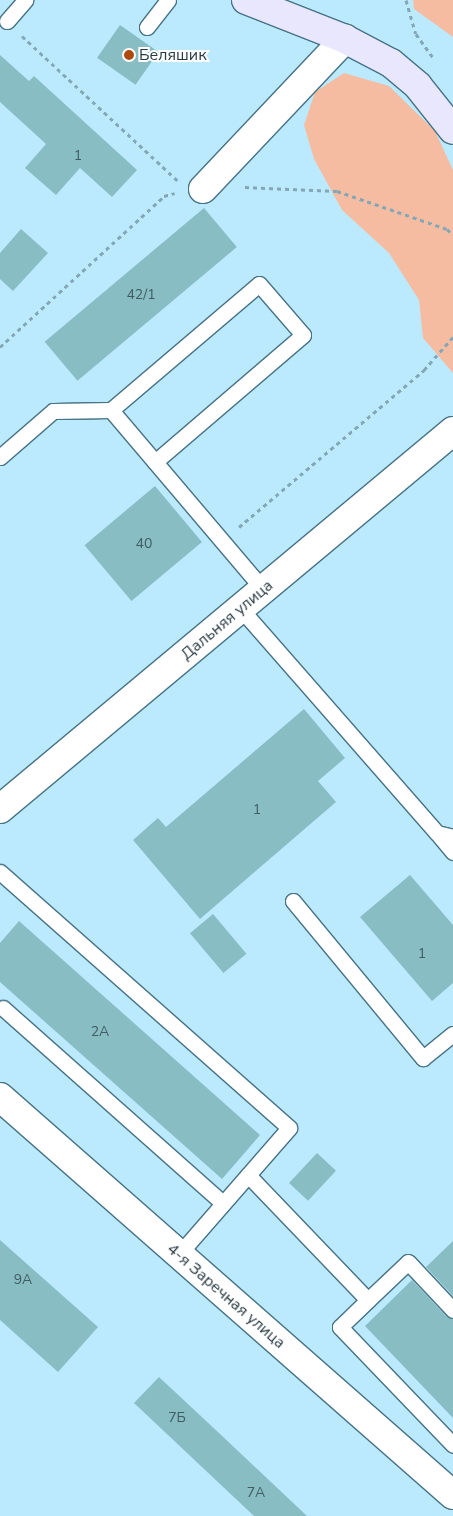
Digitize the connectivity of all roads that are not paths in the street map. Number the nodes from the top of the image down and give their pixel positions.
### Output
1 (25, 0) edge
2 (168, 0) edge
3 (246, 0) edge
4 (7, 21) road end
5 (147, 27) dead end
6 (345, 39) junction
7 (453, 130) edge
8 (195, 189) road end
9 (111, 410) junction
10 (453, 431) edge
11 (0, 457) edge
12 (155, 462) junction
13 (263, 589) junction
14 (240, 608) junction
15 (0, 809) edge
16 (437, 833) junction
17 (453, 837) edge
18 (453, 852) edge
19 (0, 872) edge
20 (293, 901) dead end
21 (3, 1008) dead end
22 (453, 1034) edge
23 (0, 1096) edge
24 (248, 1175) junction
25 (223, 1203) junction
26 (178, 1254) junction
27 (368, 1300) junction
28 (453, 1310) edge
29 (453, 1445) edge
30 (453, 1495) edge

1 - 4 lane
2 - 5 lane
3 - 6 street
6 - 7 street
6 - 8 street
9 - 11 lane
9 - 12 lane
9 - 12 lane
10 - 13 street, Дальняя улица
12 - 13 lane
13 - 14 street, Дальняя улица
14 - 15 street, Дальняя улица
14 - 16 lane
16 - 17 lane
16 - 18 lane
19 - 24 lane
20 - 22 lane
21 - 25 lane
23 - 26 street, 4-я Заречная улица
24 - 25 lane
24 - 27 lane
25 - 26 lane
26 - 30 street, 4-я Заречная улица
27 - 28 lane
27 - 29 lane

